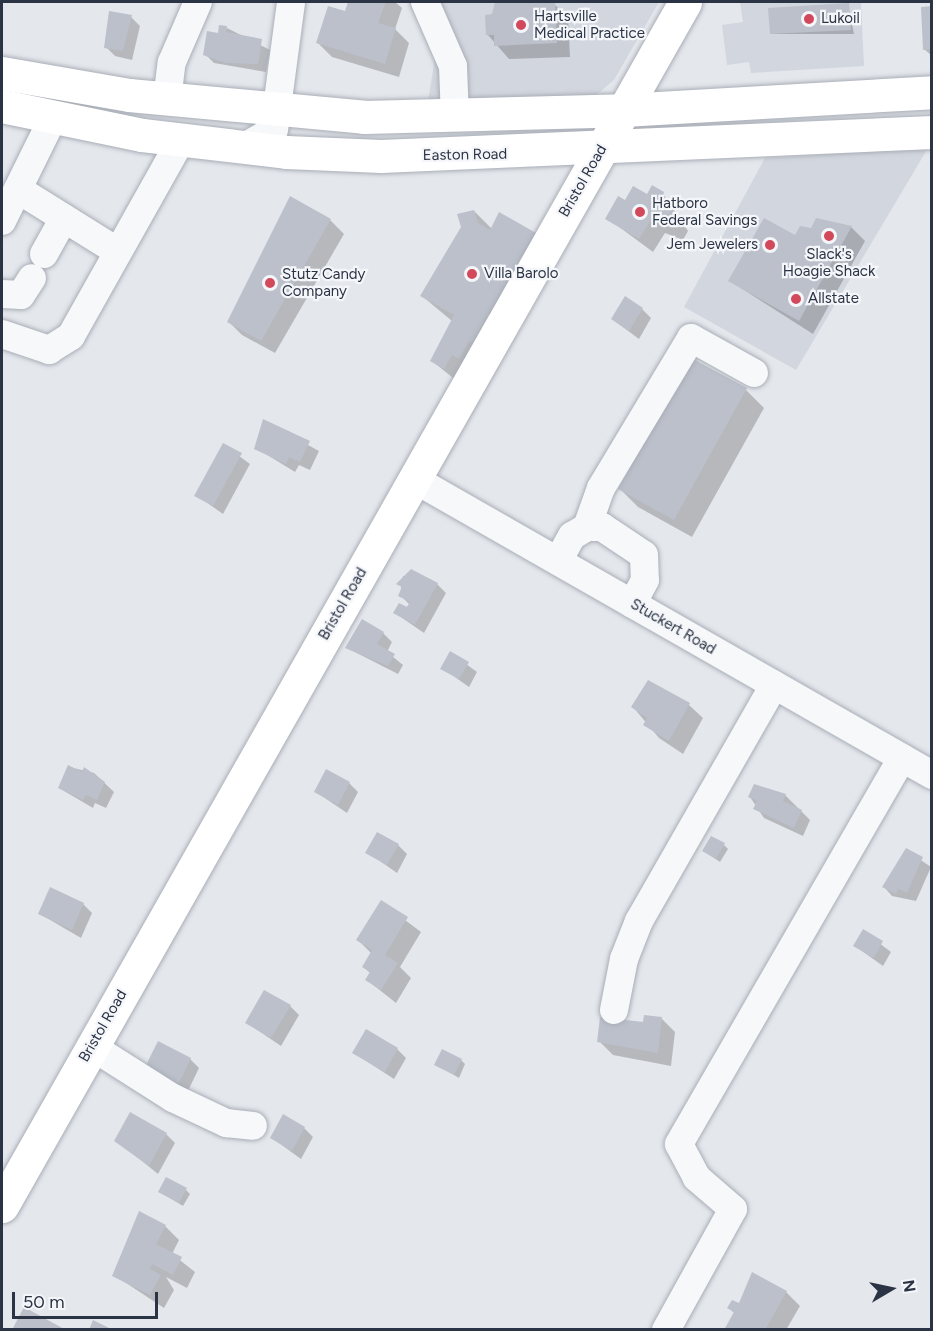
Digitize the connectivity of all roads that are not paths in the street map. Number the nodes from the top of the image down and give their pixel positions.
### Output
1 (198, 2) edge
2 (288, 2) edge
3 (425, 2) edge
4 (686, 2) edge
5 (2, 73) edge
6 (932, 92) edge
7 (167, 100) junction
8 (2, 106) edge
9 (623, 110) junction
10 (279, 112) junction
11 (455, 117) junction
12 (52, 118) junction
13 (932, 132) edge
14 (181, 140) junction
15 (244, 147) junction
16 (601, 150) junction
17 (19, 190) junction
18 (64, 218) junction
19 (2, 222) edge
20 (117, 251) junction
21 (2, 294) edge
22 (2, 334) edge
23 (754, 373) dead end
24 (414, 479) junction
25 (587, 527) junction
26 (558, 561) junction
27 (632, 604) junction
28 (774, 685) junction
29 (902, 759) junction
30 (932, 776) edge
31 (614, 1010) dead end
32 (91, 1046) junction
33 (253, 1126) dead end
34 (2, 1206) edge
35 (666, 1329) edge

1 - 7 street
2 - 10 street
3 - 11 street
4 - 9 main road, Bristol Road
5 - 7 main road
6 - 9 main road
7 - 10 main road
8 - 12 main road, Easton Road
9 - 11 main road
9 - 16 main road, Bristol Road
10 - 11 main road
10 - 15 street
12 - 14 main road, Easton Road
12 - 17 street
13 - 16 main road, Easton Road
14 - 15 main road, Easton Road
14 - 20 street
15 - 16 main road, Easton Road
16 - 24 main road, Bristol Road
17 - 18 street
17 - 19 street
18 - 20 street
18 - 21 street
20 - 22 street
23 - 25 street
24 - 26 street, Stuckert Road
24 - 32 main road, Bristol Road
25 - 26 street
25 - 27 street
26 - 27 street, Stuckert Road
27 - 28 street, Stuckert Road
28 - 29 street, Stuckert Road
28 - 31 street
29 - 30 street, Stuckert Road
29 - 35 street
32 - 33 street
32 - 34 main road, Bristol Road

